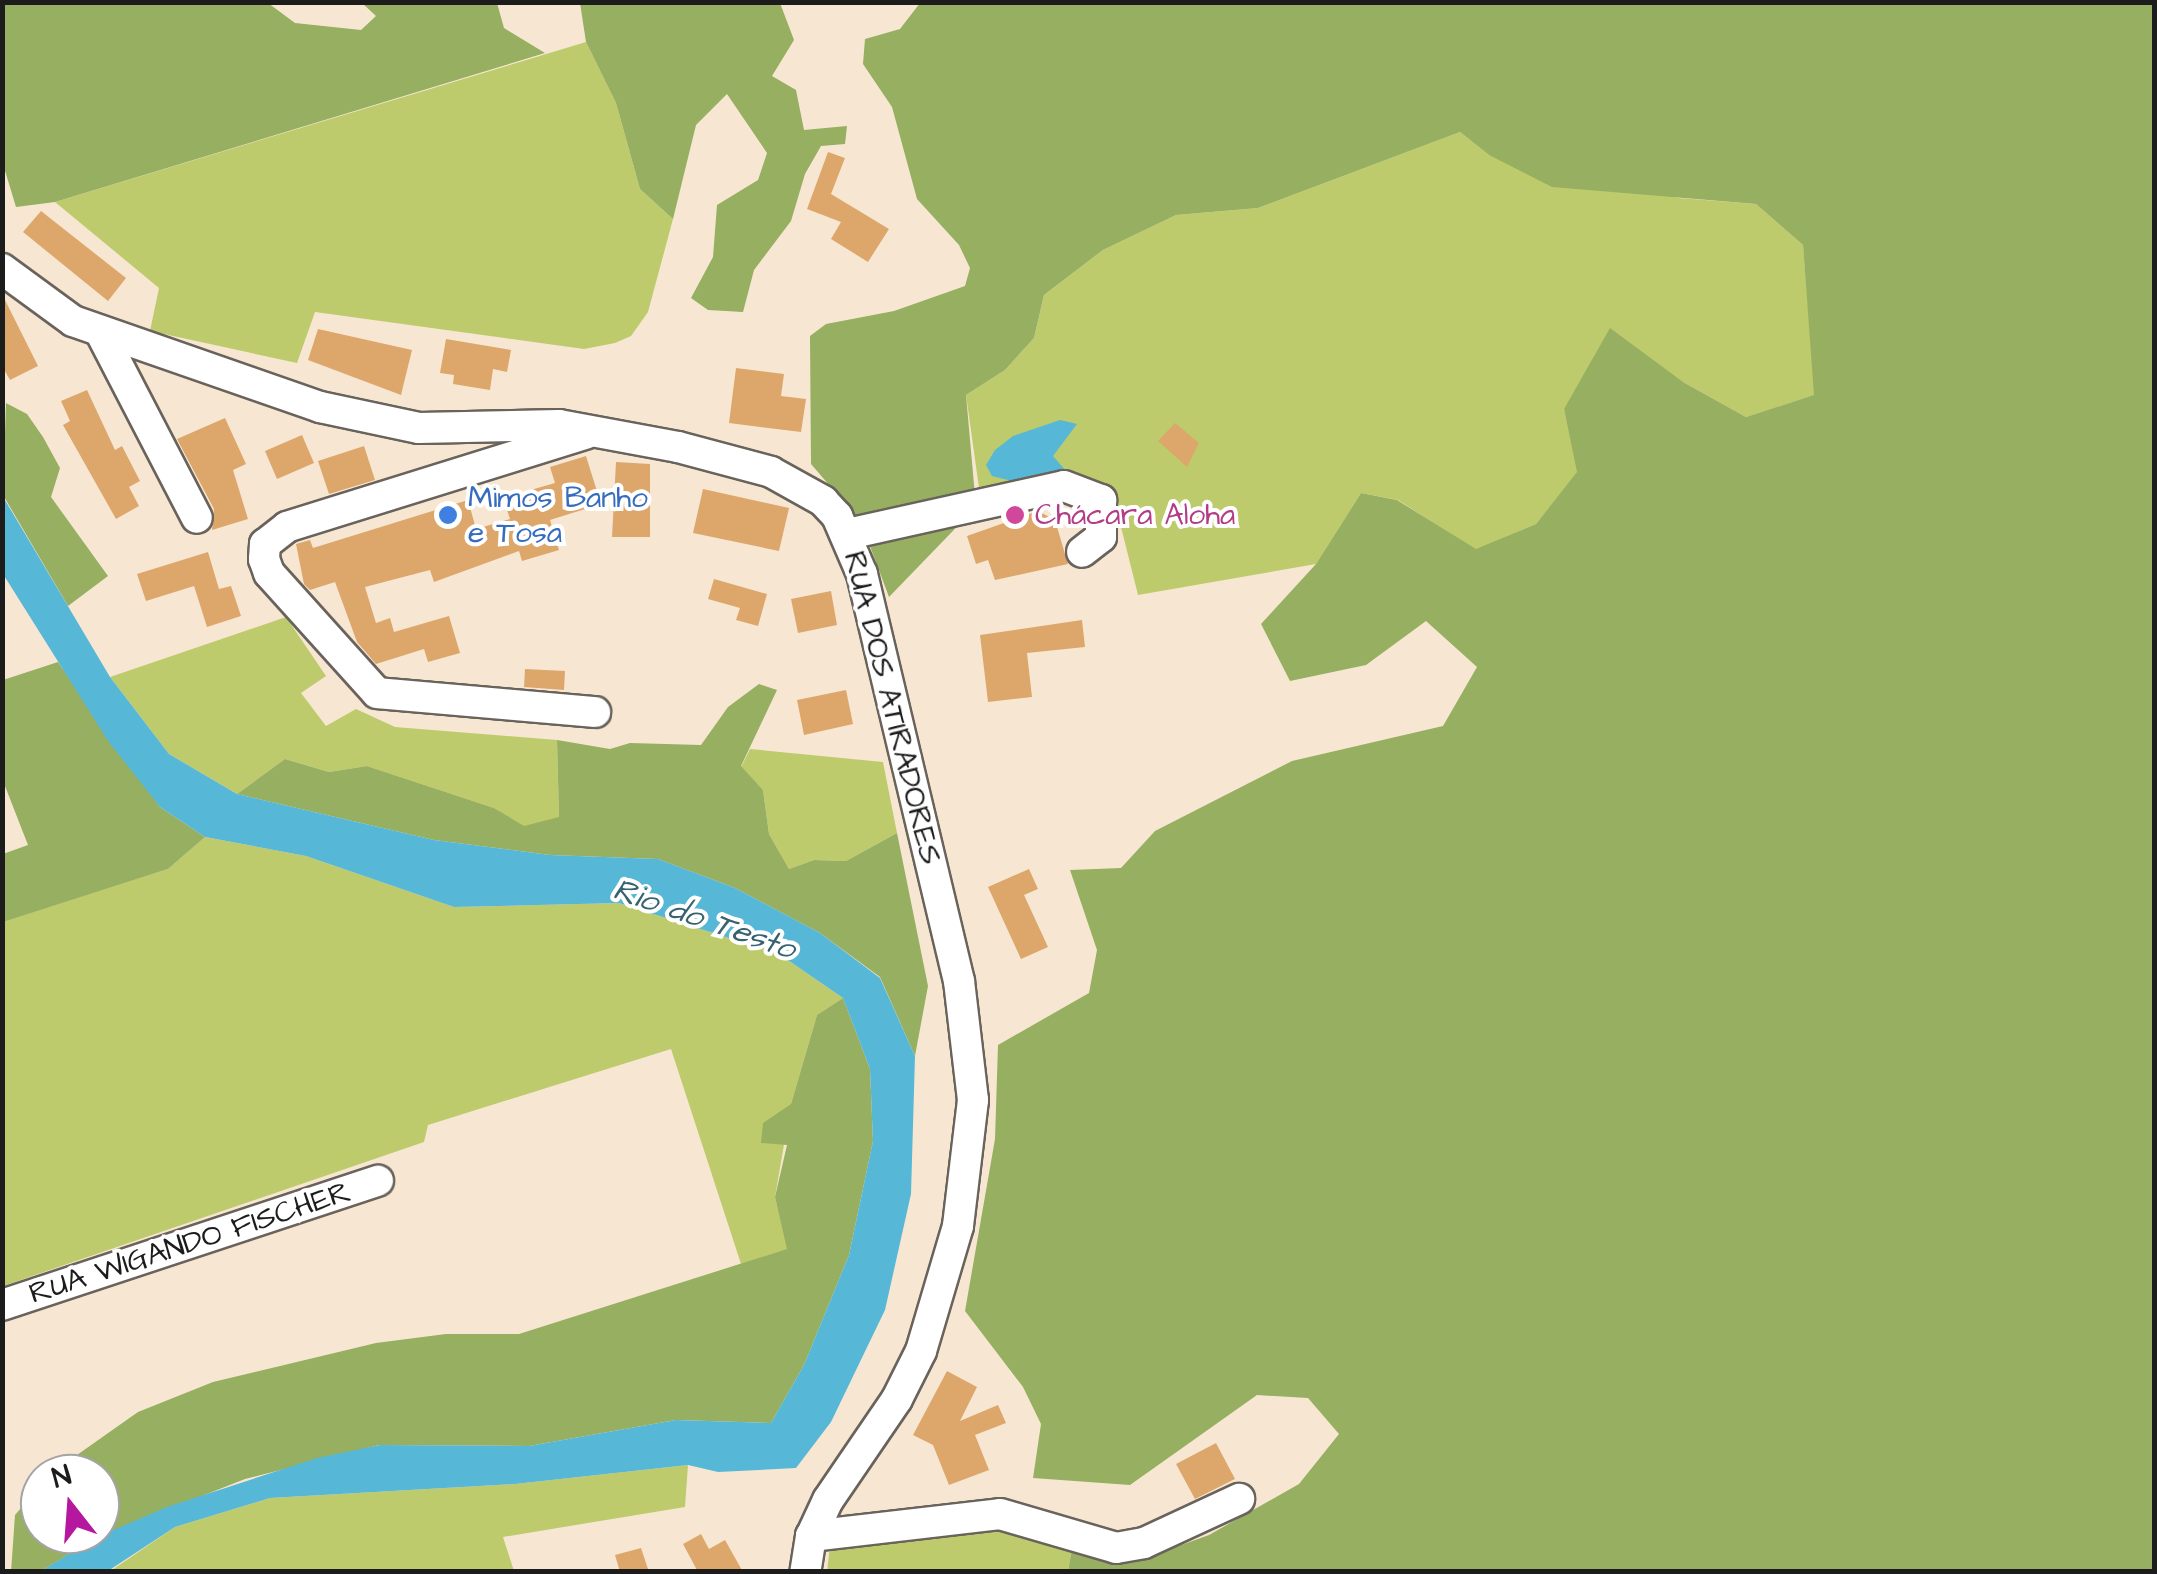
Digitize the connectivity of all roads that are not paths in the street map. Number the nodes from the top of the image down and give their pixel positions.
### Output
1 (2, 269) edge
2 (102, 333) junction
3 (595, 430) junction
4 (196, 518) dead end
5 (848, 534) junction
6 (1082, 552) dead end
7 (595, 712) dead end
8 (378, 1181) dead end
9 (2, 1304) edge
10 (1238, 1499) dead end
11 (811, 1536) junction
12 (805, 1572) edge

1 - 2 street, RUA DOS ATIRADORES
2 - 3 street, RUA DOS ATIRADORES
2 - 4 street
3 - 5 street, RUA DOS ATIRADORES
3 - 7 street
5 - 6 street
5 - 11 street, RUA DOS ATIRADORES
8 - 9 street, RUA WIGANDO FISCHER
10 - 11 street
11 - 12 street, RUA DOS ATIRADORES

